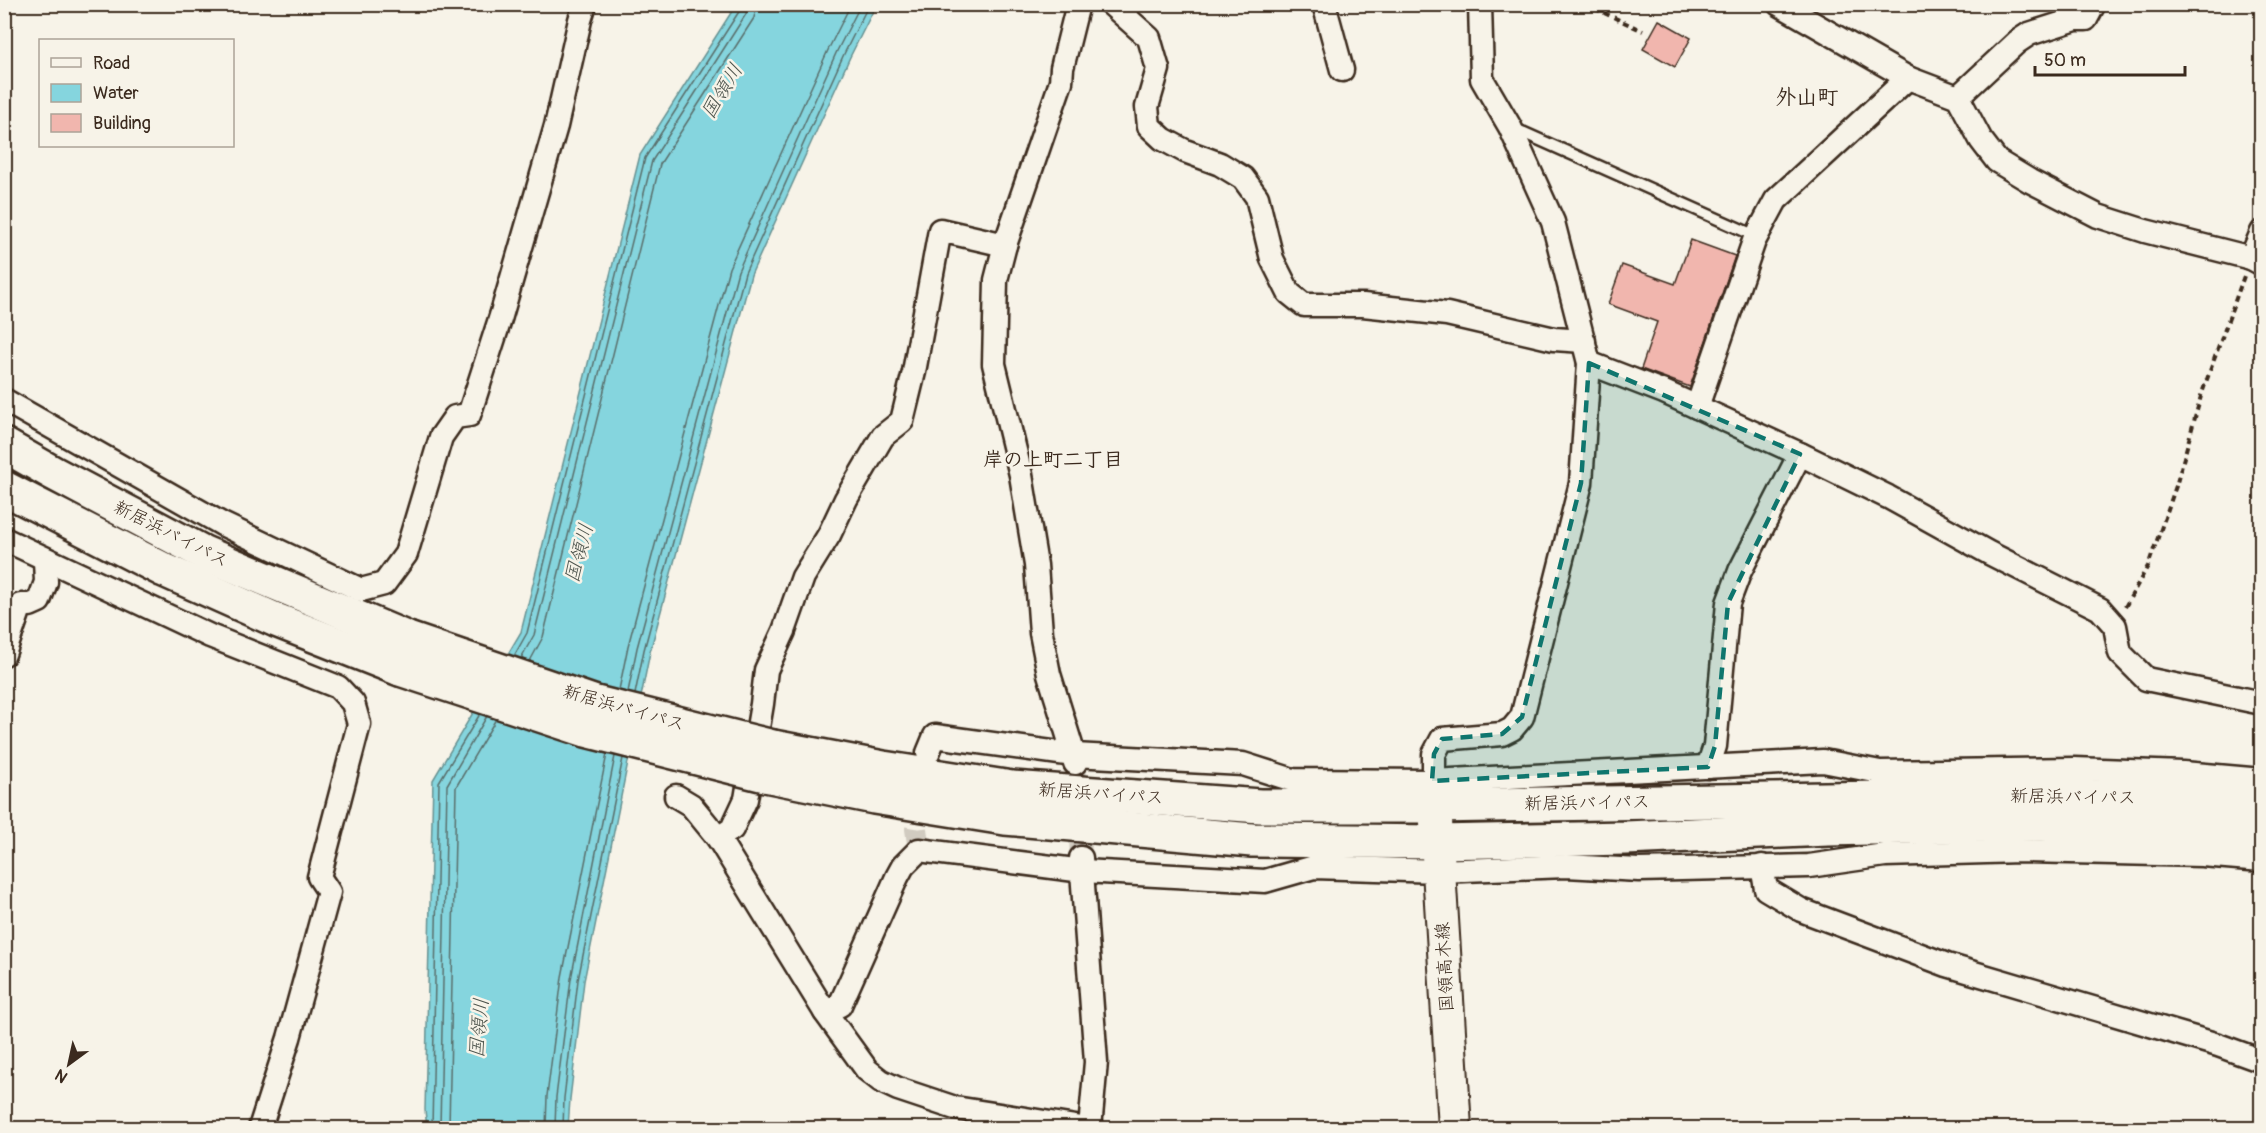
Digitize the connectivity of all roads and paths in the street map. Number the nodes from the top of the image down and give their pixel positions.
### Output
1 (585, 4) edge
2 (1077, 4) edge
3 (1111, 4) edge
4 (1324, 4) edge
5 (1480, 4) edge
6 (1585, 4) edge
7 (1779, 4) edge
8 (2094, 4) edge
9 (1643, 31) dead end
10 (1342, 70) dead end
11 (1908, 78) junction
12 (1958, 98) junction
13 (1510, 127) junction
14 (2262, 231) edge
15 (1756, 236) junction
16 (1005, 245) junction
17 (2256, 261) edge
18 (1587, 352) junction
19 (4, 400) edge
20 (1697, 407) junction
21 (4, 445) edge
22 (1800, 454) junction
23 (4, 488) edge
24 (4, 539) edge
25 (45, 560) junction
26 (2115, 626) junction
27 (4, 654) edge
28 (404, 654) junction
29 (2262, 703) edge
30 (928, 753) dead end
31 (1074, 759) junction
32 (769, 761) junction
33 (1708, 767) junction
34 (2262, 780) edge
35 (1434, 793) junction
36 (676, 796) dead end
37 (2262, 804) edge
38 (2262, 836) edge
39 (718, 838) junction
40 (1438, 856) junction
41 (2262, 860) edge
42 (1082, 863) junction
43 (1762, 866) junction
44 (825, 1012) junction
45 (2262, 1061) edge
46 (260, 1128) edge
47 (1082, 1128) edge
48 (1090, 1128) edge
49 (1455, 1128) edge

1 - 19 street
2 - 16 street
3 - 18 street
4 - 10 street
5 - 13 street
6 - 9 path
7 - 11 street
8 - 12 street
11 - 12 street
11 - 15 street
12 - 17 street
13 - 15 lane
13 - 18 street
14 - 17 street
15 - 20 street
16 - 31 street
16 - 39 street
17 - 26 path
18 - 20 street
18 - 35 street
20 - 22 street
21 - 28 highway, 新居浜バイパス
22 - 26 street
22 - 33 street
23 - 28 highway, 新居浜バイパス
24 - 25 street
25 - 27 street
25 - 46 street
26 - 29 street
28 - 32 highway, 新居浜バイパス, bridge
30 - 31 street
31 - 35 street
32 - 35 highway, 新居浜バイパス
32 - 40 highway, 新居浜バイパス
33 - 34 street
33 - 35 street
35 - 37 highway, 新居浜バイパス
35 - 40 main road, 国領高木線
36 - 39 street
38 - 40 highway, 新居浜バイパス
39 - 44 street
40 - 42 street
40 - 43 street
40 - 49 main road, 国領高木線
41 - 43 street
42 - 44 street
42 - 48 street
43 - 45 street
44 - 47 street

